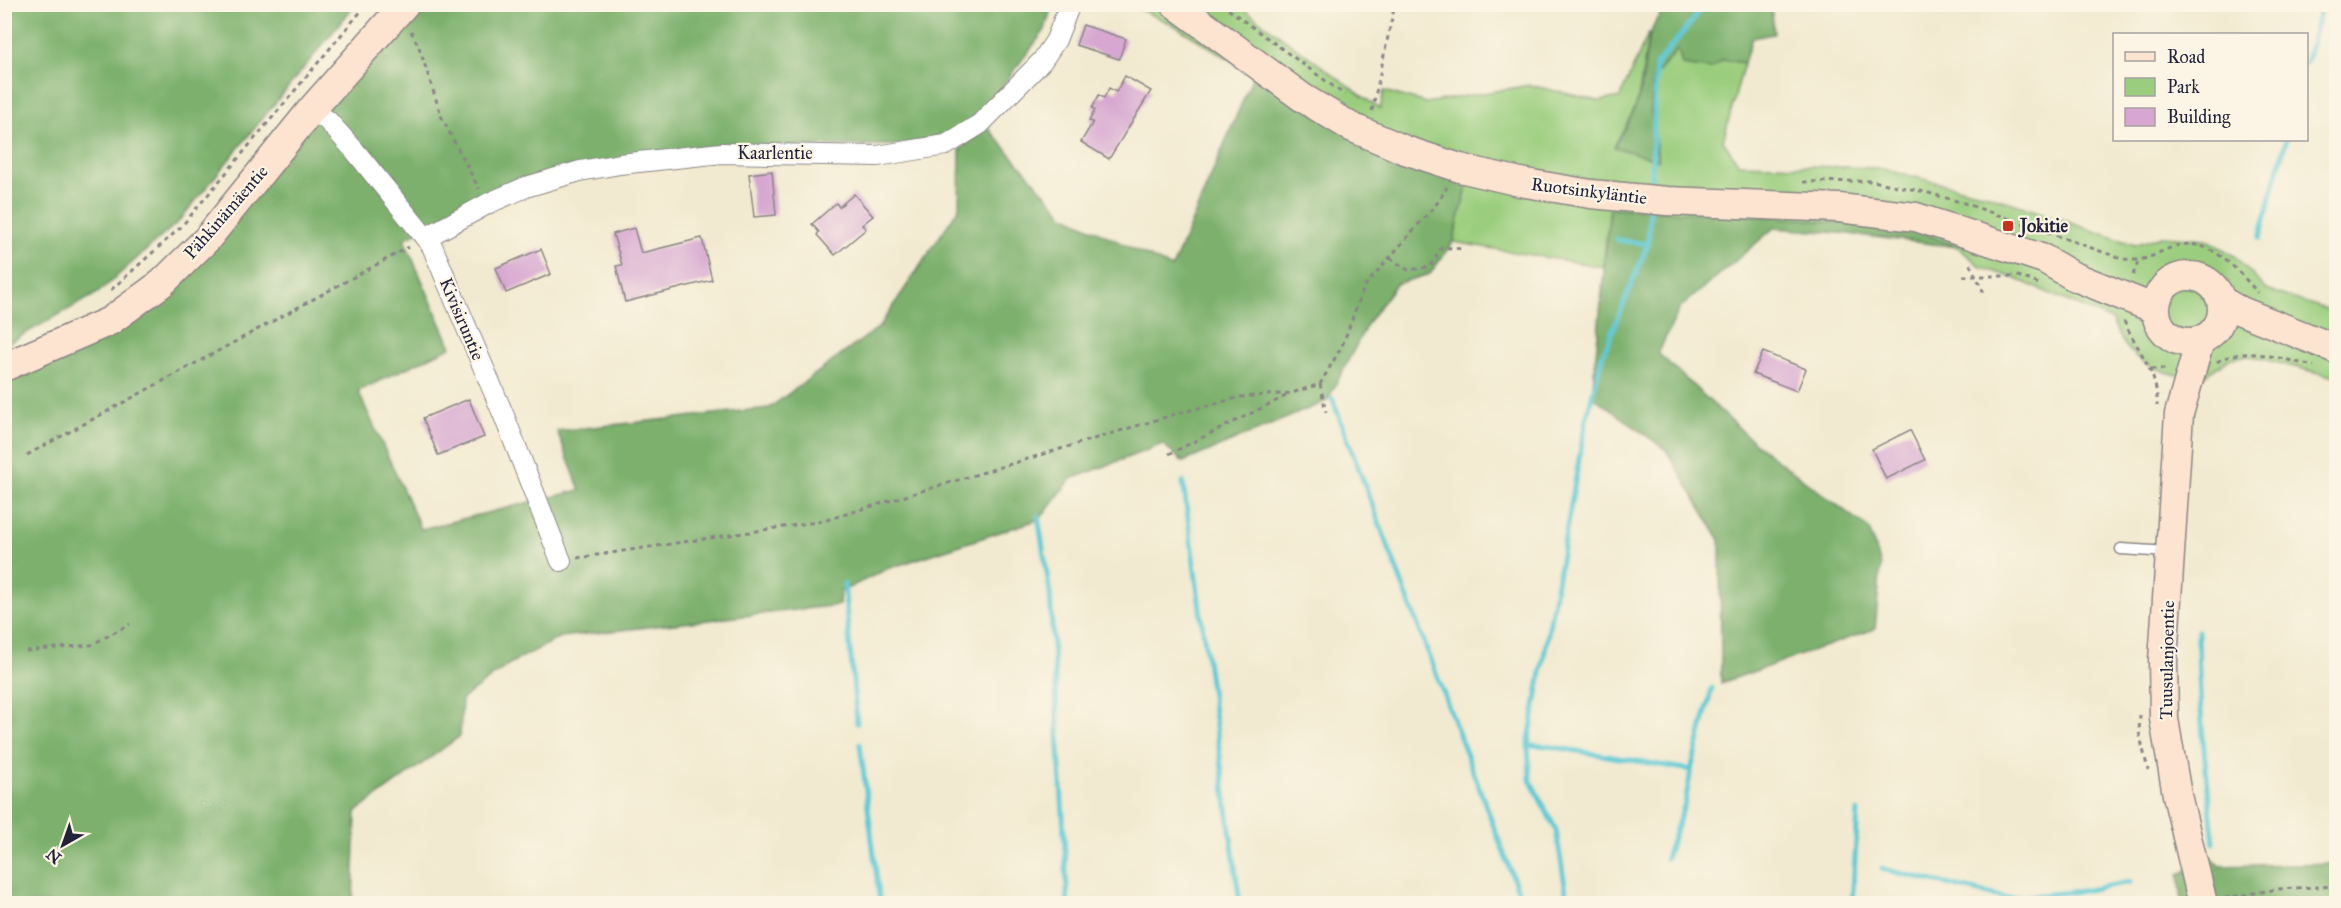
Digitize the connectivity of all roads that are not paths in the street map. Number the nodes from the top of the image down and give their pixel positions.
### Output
1 (1070, 4) edge
2 (1175, 4) edge
3 (401, 9) edge
4 (312, 109) junction
5 (427, 237) junction
6 (2162, 309) junction
7 (2213, 323) junction
8 (2326, 353) edge
9 (4, 368) edge
10 (2171, 370) junction
11 (2121, 549) dead end
12 (2170, 552) junction
13 (561, 561) road end
14 (2202, 901) edge

1 - 5 street, Kaarlentie
2 - 6 street, Ruotsinkyläntie
3 - 4 street, Pähkinämäentie
4 - 5 street, Kivisiruntie
4 - 9 street, Pähkinämäentie
5 - 13 street, Kivisiruntie
6 - 7 street
6 - 7 street
6 - 10 street, Tuusulanjoentie
7 - 8 street
7 - 10 street, Tuusulanjoentie
10 - 12 street, Tuusulanjoentie
11 - 12 lane
12 - 14 street, Tuusulanjoentie

